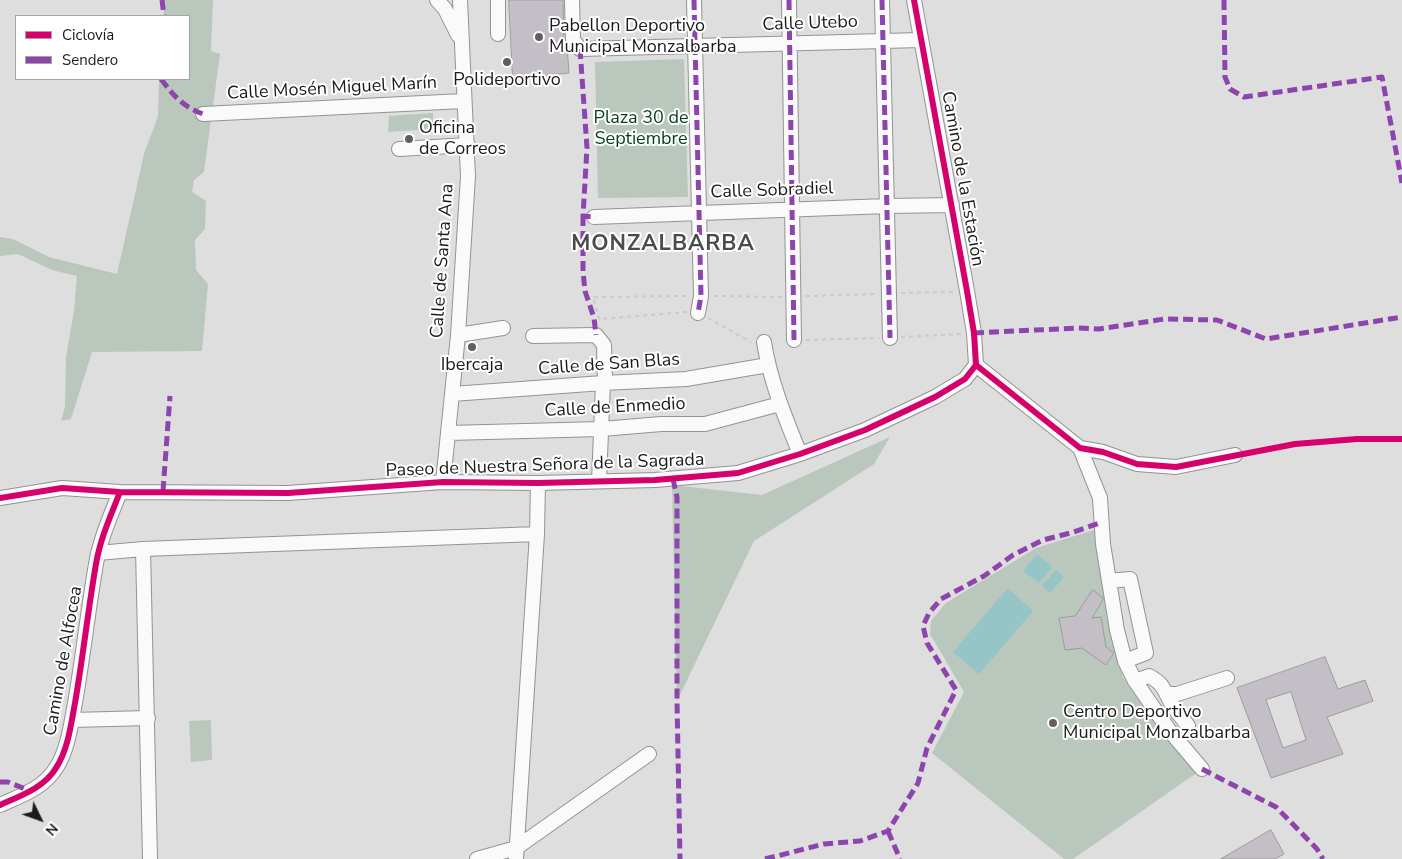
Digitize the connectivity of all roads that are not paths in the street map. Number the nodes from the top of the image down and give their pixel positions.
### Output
1 (437, 0) edge
2 (460, 0) edge
3 (498, 0) edge
4 (572, 0) edge
5 (694, 0) edge
6 (789, 0) edge
7 (882, 0) edge
8 (914, 0) edge
9 (498, 34) dead end
10 (921, 40) junction
11 (883, 41) junction
12 (461, 43) junction
13 (789, 44) junction
14 (695, 46) junction
15 (464, 101) junction
16 (203, 114) dead end
17 (468, 145) junction
18 (399, 149) dead end
19 (952, 205) junction
20 (887, 206) junction
21 (791, 209) junction
22 (699, 213) junction
23 (594, 217) dead end
24 (698, 313) road end
25 (503, 328) dead end
26 (458, 335) junction
27 (533, 336) dead end
28 (890, 338) road end
29 (794, 340) road end
30 (764, 342) road end
31 (768, 365) junction
32 (976, 365) junction
33 (604, 383) junction
34 (452, 394) junction
35 (780, 404) junction
36 (602, 429) junction
37 (448, 433) junction
38 (1080, 448) junction
39 (800, 454) junction
40 (1234, 455) dead end
41 (443, 482) junction
42 (599, 482) junction
43 (538, 483) junction
44 (120, 492) junction
45 (0, 498) edge
46 (536, 534) junction
47 (143, 549) junction
48 (98, 553) junction
49 (1109, 582) junction
50 (1125, 661) junction
51 (1227, 678) dead end
52 (1136, 681) junction
53 (1167, 694) junction
54 (148, 718) junction
55 (72, 720) junction
56 (1188, 726) dead end
57 (649, 754) dead end
58 (1202, 769) dead end
59 (0, 805) edge
60 (516, 853) edge
61 (150, 859) edge
62 (476, 859) edge

1 - 12 street
2 - 12 street, Calle de Santa Ana
3 - 9 street
4 - 14 street, Calle Utebo
5 - 14 street
6 - 13 street
7 - 11 street
8 - 10 street, Camino de la Estación
10 - 11 street, Calle Utebo
10 - 19 street, Camino de la Estación
11 - 13 street, Calle Utebo
11 - 20 street
12 - 15 street, Calle de Santa Ana
13 - 14 street, Calle Utebo
13 - 21 street
14 - 22 street
15 - 16 street, Calle Mosén Miguel Marín
15 - 17 street, Calle de Santa Ana
17 - 18 street
17 - 26 street, Calle de Santa Ana
19 - 20 street, Calle Sobradiel
19 - 32 street, Camino de la Estación
20 - 21 street, Calle Sobradiel
20 - 28 street
21 - 22 street, Calle Sobradiel
21 - 29 street
22 - 23 street, Calle Sobradiel
22 - 24 street
25 - 26 street
26 - 34 street, Calle de Santa Ana
27 - 33 street
30 - 31 street
31 - 33 street, Calle de San Blas
31 - 35 street
32 - 38 street
32 - 39 street, Paseo de Nuestra Señora de la Sagrada
33 - 34 street, Calle de San Blas
33 - 36 street
34 - 37 street, Calle de Santa Ana
35 - 36 street, Calle de Enmedio
35 - 39 street
36 - 37 street, Calle de Enmedio
36 - 42 street
37 - 41 street, Calle de Santa Ana
38 - 40 street
38 - 49 street
39 - 42 street, Paseo de Nuestra Señora de la Sagrada
41 - 43 street, Paseo de Nuestra Señora de la Sagrada
41 - 44 street, Paseo de Nuestra Señora de la Sagrada
42 - 43 street, Paseo de Nuestra Señora de la Sagrada
43 - 46 street
44 - 45 street, Paseo de Nuestra Señora de la Sagrada
44 - 48 street, Camino de Alfocea
46 - 47 street
46 - 60 street
47 - 48 street
47 - 54 street
48 - 55 street, Camino de Alfocea
49 - 50 street
49 - 50 street
50 - 52 street
51 - 53 street
52 - 53 street
52 - 58 street
53 - 56 street
54 - 55 street
54 - 61 street
55 - 59 street, Camino de Alfocea
57 - 60 street
60 - 62 street

